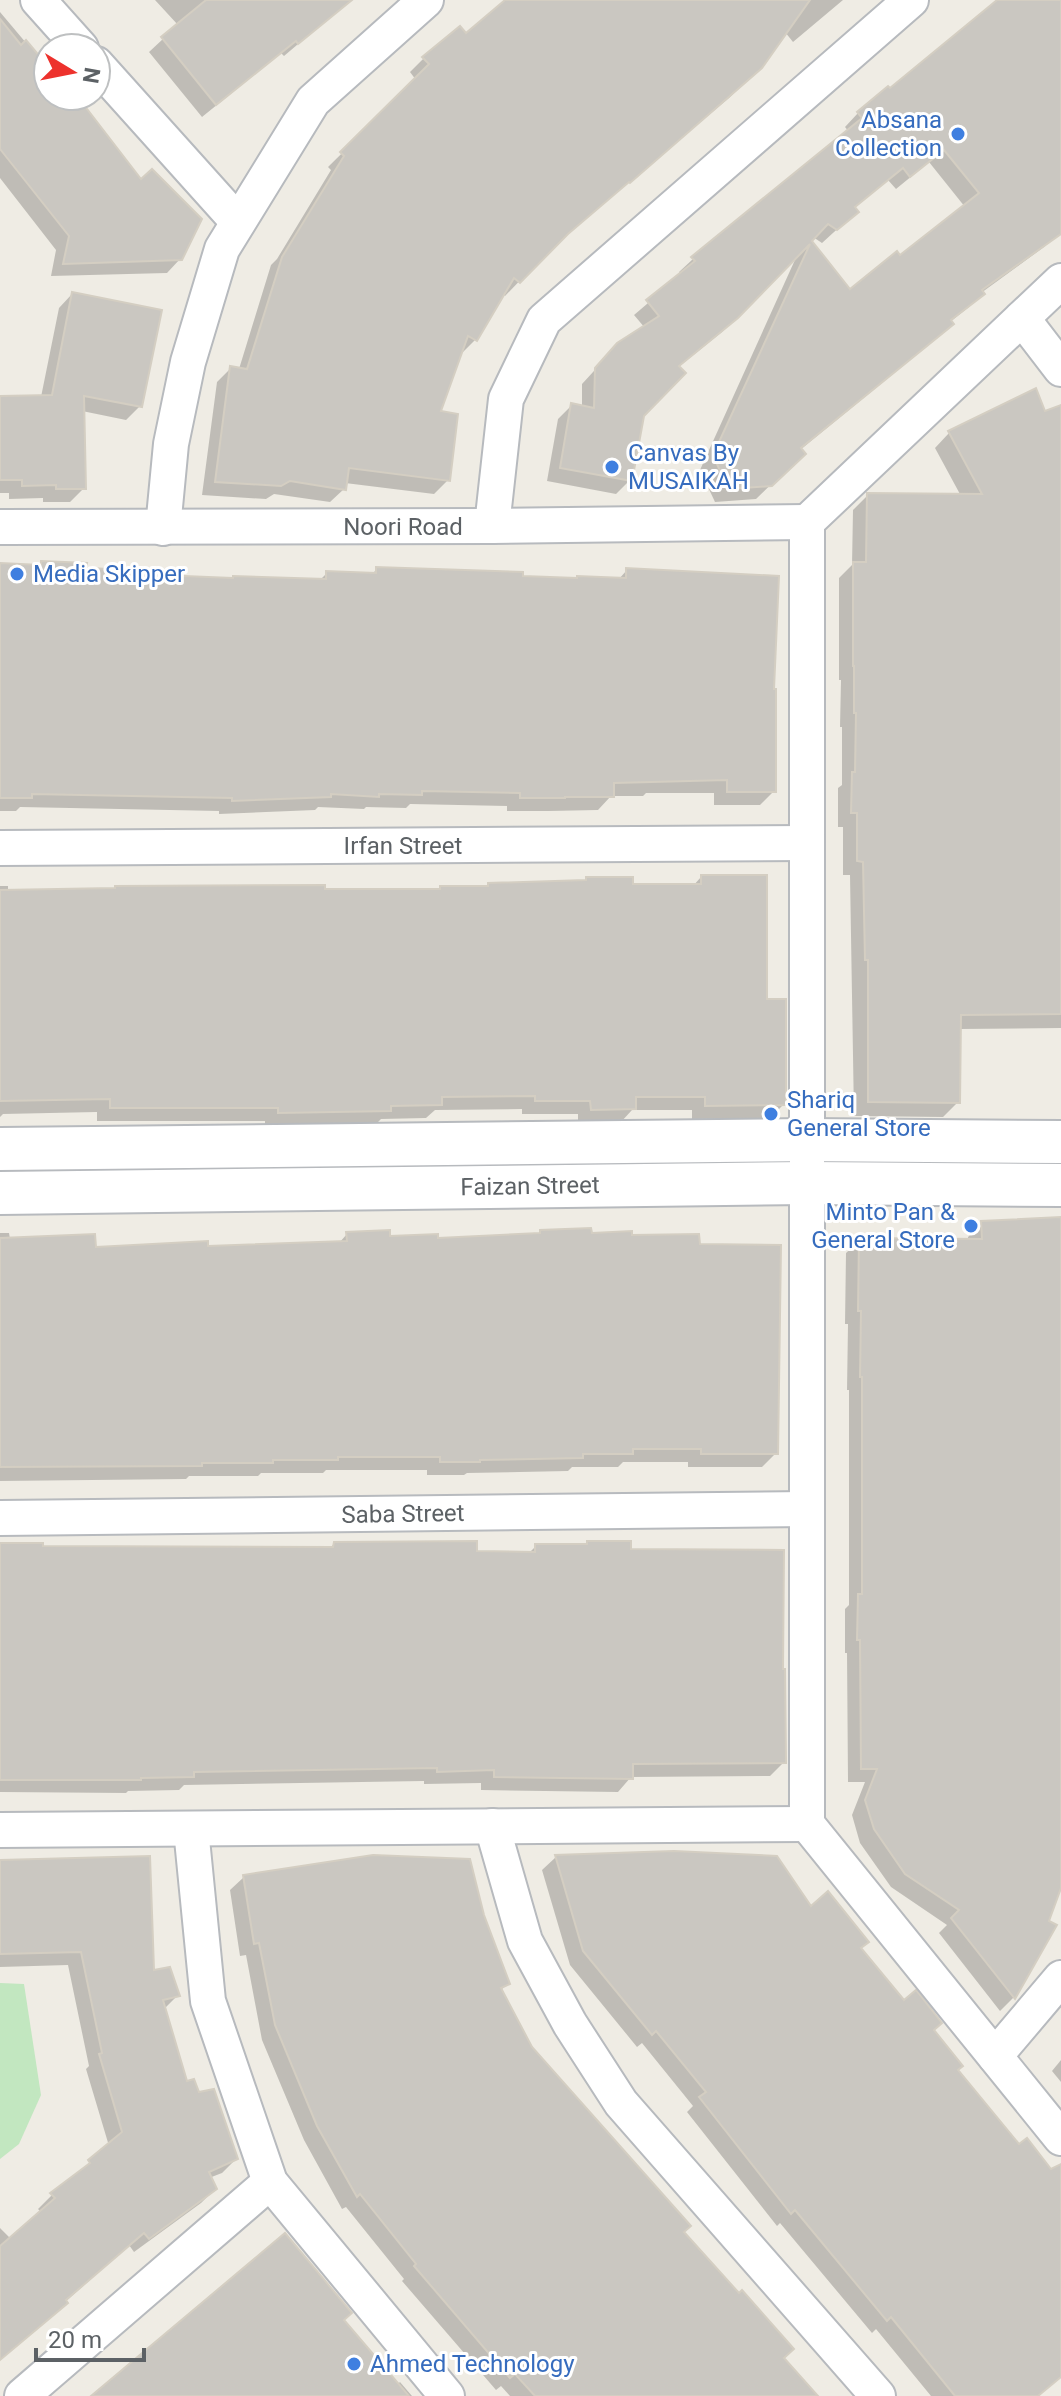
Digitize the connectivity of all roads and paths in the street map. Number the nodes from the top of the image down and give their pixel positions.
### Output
1 (38, 0) edge
2 (426, 0) edge
3 (911, 0) edge
4 (67, 32) edge
5 (112, 82) edge
6 (238, 222) junction
7 (1061, 281) edge
8 (1022, 318) junction
9 (1061, 369) edge
10 (807, 522) junction
11 (492, 526) junction
12 (0, 527) edge
13 (163, 528) junction
14 (807, 843) junction
15 (0, 848) edge
16 (807, 1140) junction
17 (1061, 1142) edge
18 (0, 1149) edge
19 (807, 1183) junction
20 (1061, 1185) edge
21 (0, 1193) edge
22 (807, 1509) junction
23 (0, 1518) edge
24 (807, 1824) junction
25 (492, 1826) junction
26 (191, 1829) junction
27 (0, 1830) edge
28 (1061, 1978) edge
29 (995, 2056) junction
30 (1061, 2138) edge
31 (270, 2182) junction
32 (30, 2394) edge
33 (447, 2396) edge
34 (878, 2396) edge

1 - 4 street
2 - 6 street
3 - 11 street
5 - 6 street
6 - 13 street
7 - 8 street
8 - 9 street
8 - 10 street
10 - 11 street, Noori Road
10 - 14 street
11 - 13 street, Noori Road
12 - 13 street, Noori Road
14 - 15 street, Irfan Street
14 - 16 street
16 - 17 street, Faizan Street
16 - 18 street, Faizan Street
16 - 19 street
19 - 20 street, Faizan Street
19 - 21 street, Faizan Street
19 - 22 street
22 - 23 street, Saba Street
22 - 24 street
24 - 25 street
24 - 29 street
25 - 26 street
25 - 34 street
26 - 27 street
26 - 31 street
28 - 29 street
29 - 30 street
31 - 32 street
31 - 33 street

